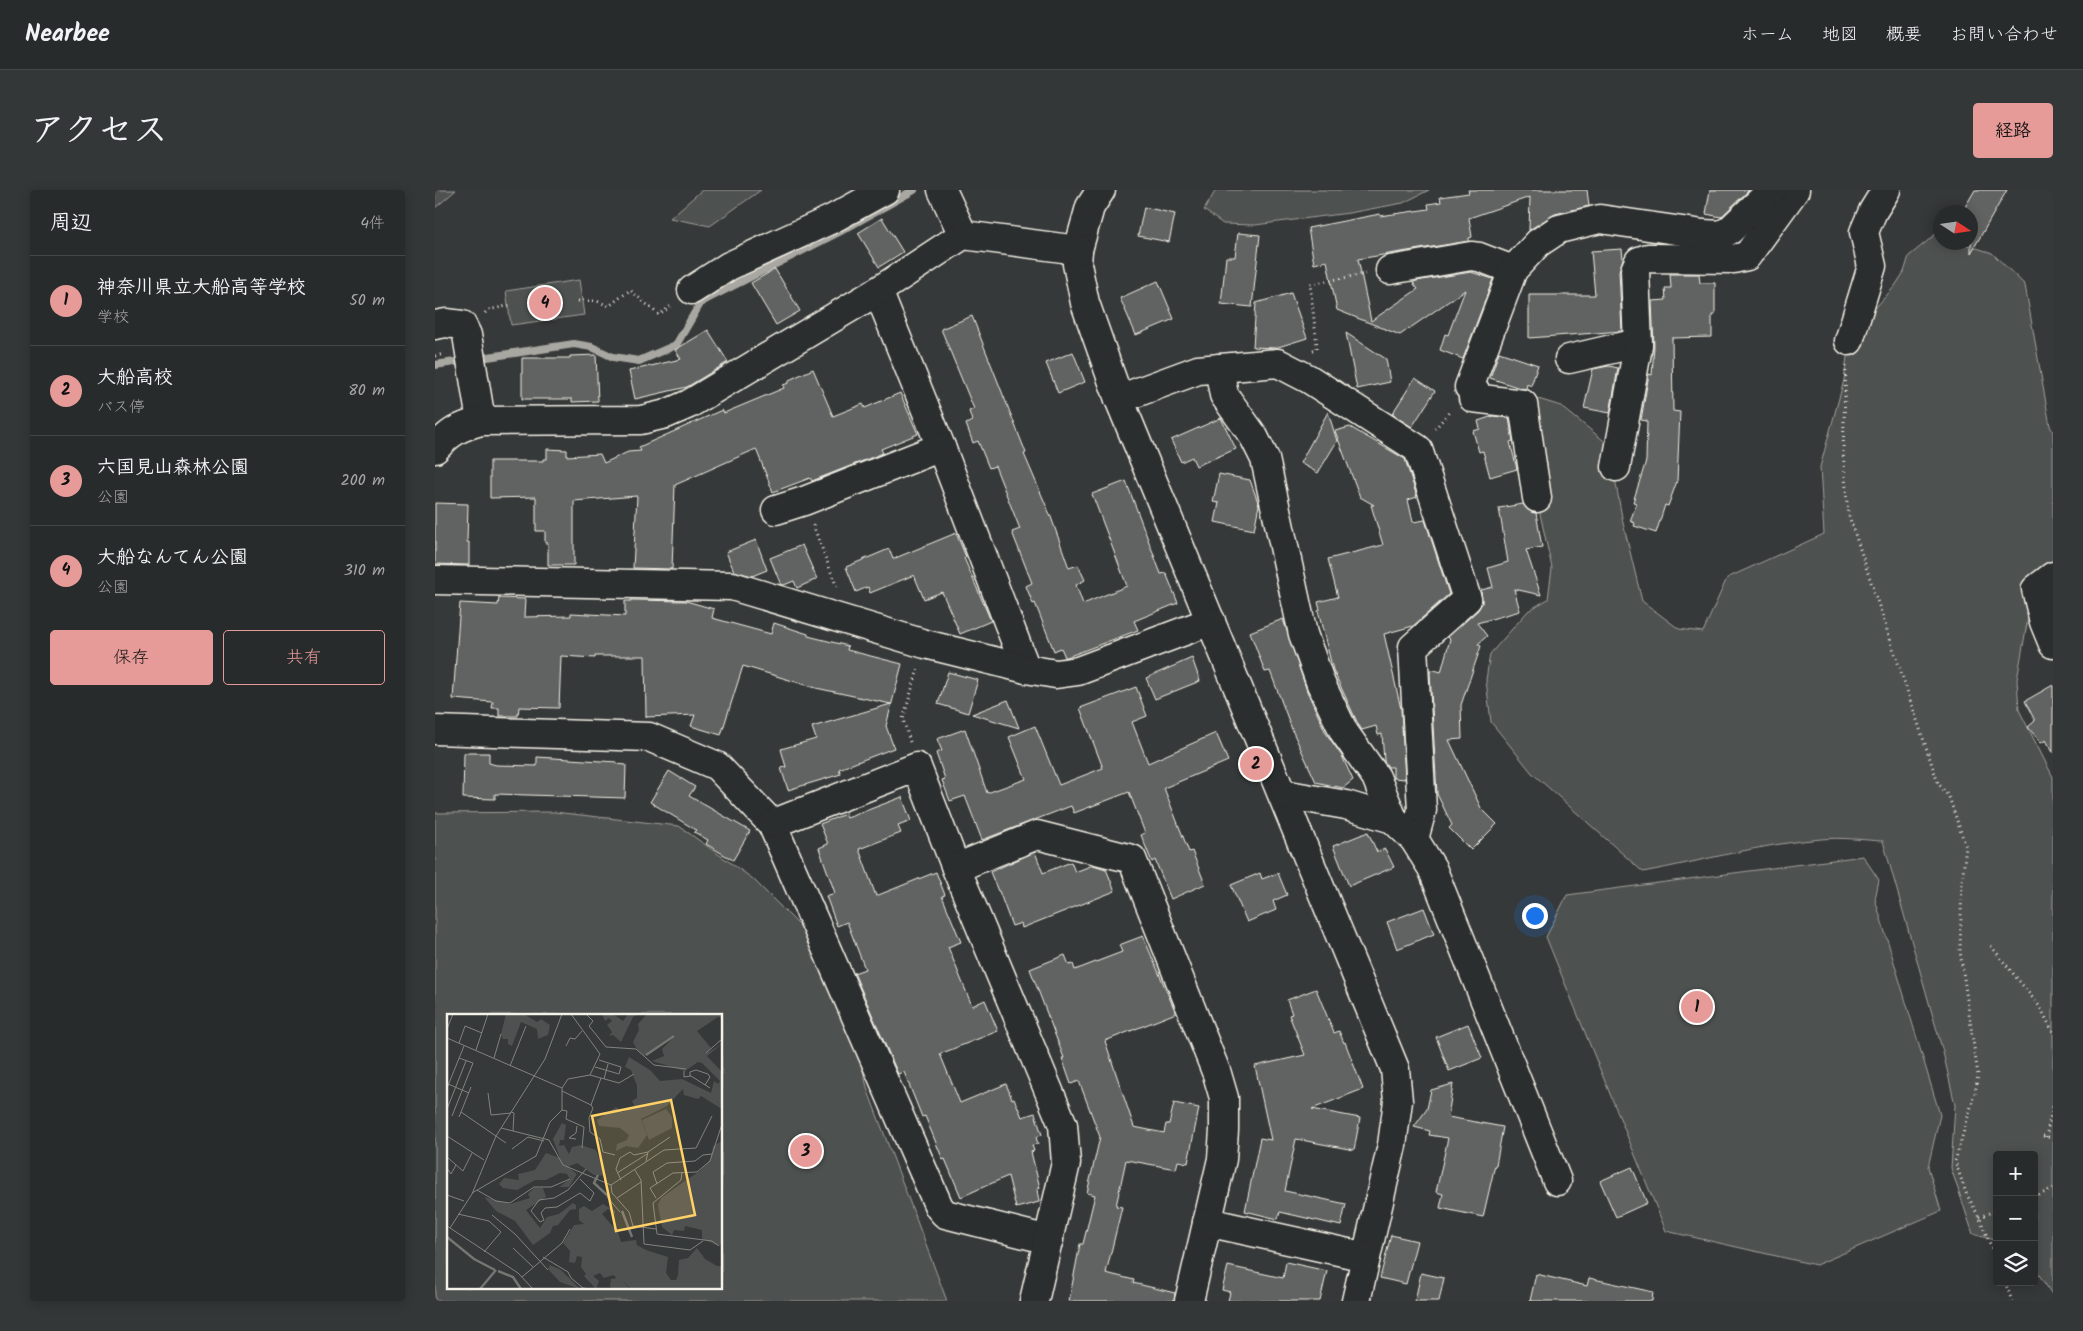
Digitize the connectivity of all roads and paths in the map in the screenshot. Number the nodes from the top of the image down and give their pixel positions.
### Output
1 (885, 190) edge
2 (942, 190) edge
3 (1101, 190) edge
4 (1772, 190) edge
5 (1795, 190) edge
6 (1886, 190) edge
7 (963, 234) junction
8 (1078, 250) junction
9 (1390, 270) joint
10 (1513, 270) junction
11 (691, 290) joint
12 (878, 291) junction
13 (578, 301) dead end
14 (435, 325) edge
15 (1849, 341) joint
16 (1637, 343) junction
17 (1569, 359) dead end
18 (1278, 363) junction
19 (1219, 368) junction
20 (1469, 387) junction
21 (1119, 399) junction
22 (481, 421) junction
23 (941, 447) junction
24 (1418, 449) junction
25 (435, 450) edge
26 (1616, 467) dead end
27 (1537, 498) dead end
28 (804, 501) junction
29 (776, 510) dead end
30 (2053, 576) edge
31 (435, 580) edge
32 (849, 619) junction
33 (1211, 620) junction
34 (925, 644) junction
35 (2053, 644) edge
36 (1026, 668) junction
37 (435, 730) edge
38 (917, 767) junction
39 (1283, 794) junction
40 (1393, 819) junction
41 (772, 824) junction
42 (1415, 839) junction
43 (955, 868) junction
44 (1991, 946) dead end
45 (2053, 1032) edge
46 (2053, 1105) edge
47 (2053, 1138) edge
48 (1557, 1181) dead end
49 (2053, 1188) edge
50 (2036, 1196) edge
51 (1993, 1212) edge
52 (1979, 1217) junction
53 (1207, 1222) junction
54 (1049, 1240) junction
55 (1993, 1251) edge
56 (1367, 1257) junction
57 (2006, 1286) edge
58 (1035, 1301) edge
59 (1189, 1301) edge
60 (1356, 1301) edge
61 (2012, 1301) edge

1 - 11 street
2 - 7 street
3 - 8 street
4 - 10 street
5 - 16 street
6 - 15 street
7 - 8 street
7 - 12 street
8 - 21 street
9 - 10 street
9 - 18 path
10 - 20 street
11 - 13 path
12 - 22 street
12 - 23 street
14 - 22 street
15 - 52 path
16 - 17 street
16 - 26 street
18 - 19 street
18 - 24 street
19 - 21 street
19 - 40 street
20 - 24 path
20 - 27 street
21 - 33 street
22 - 25 street
23 - 28 street
23 - 36 street
24 - 42 street
28 - 29 street
28 - 32 path
30 - 35 street
31 - 32 street
32 - 34 street
33 - 36 street
33 - 39 street
34 - 36 street
34 - 38 path
37 - 41 street
38 - 41 street
38 - 43 street
39 - 40 street
39 - 56 street
40 - 42 street
41 - 54 street
42 - 48 street
43 - 53 street
43 - 54 street
44 - 45 path
46 - 47 path
49 - 50 path
51 - 52 path
52 - 55 path
53 - 56 street
53 - 59 street
54 - 58 street
56 - 60 street
57 - 61 path

